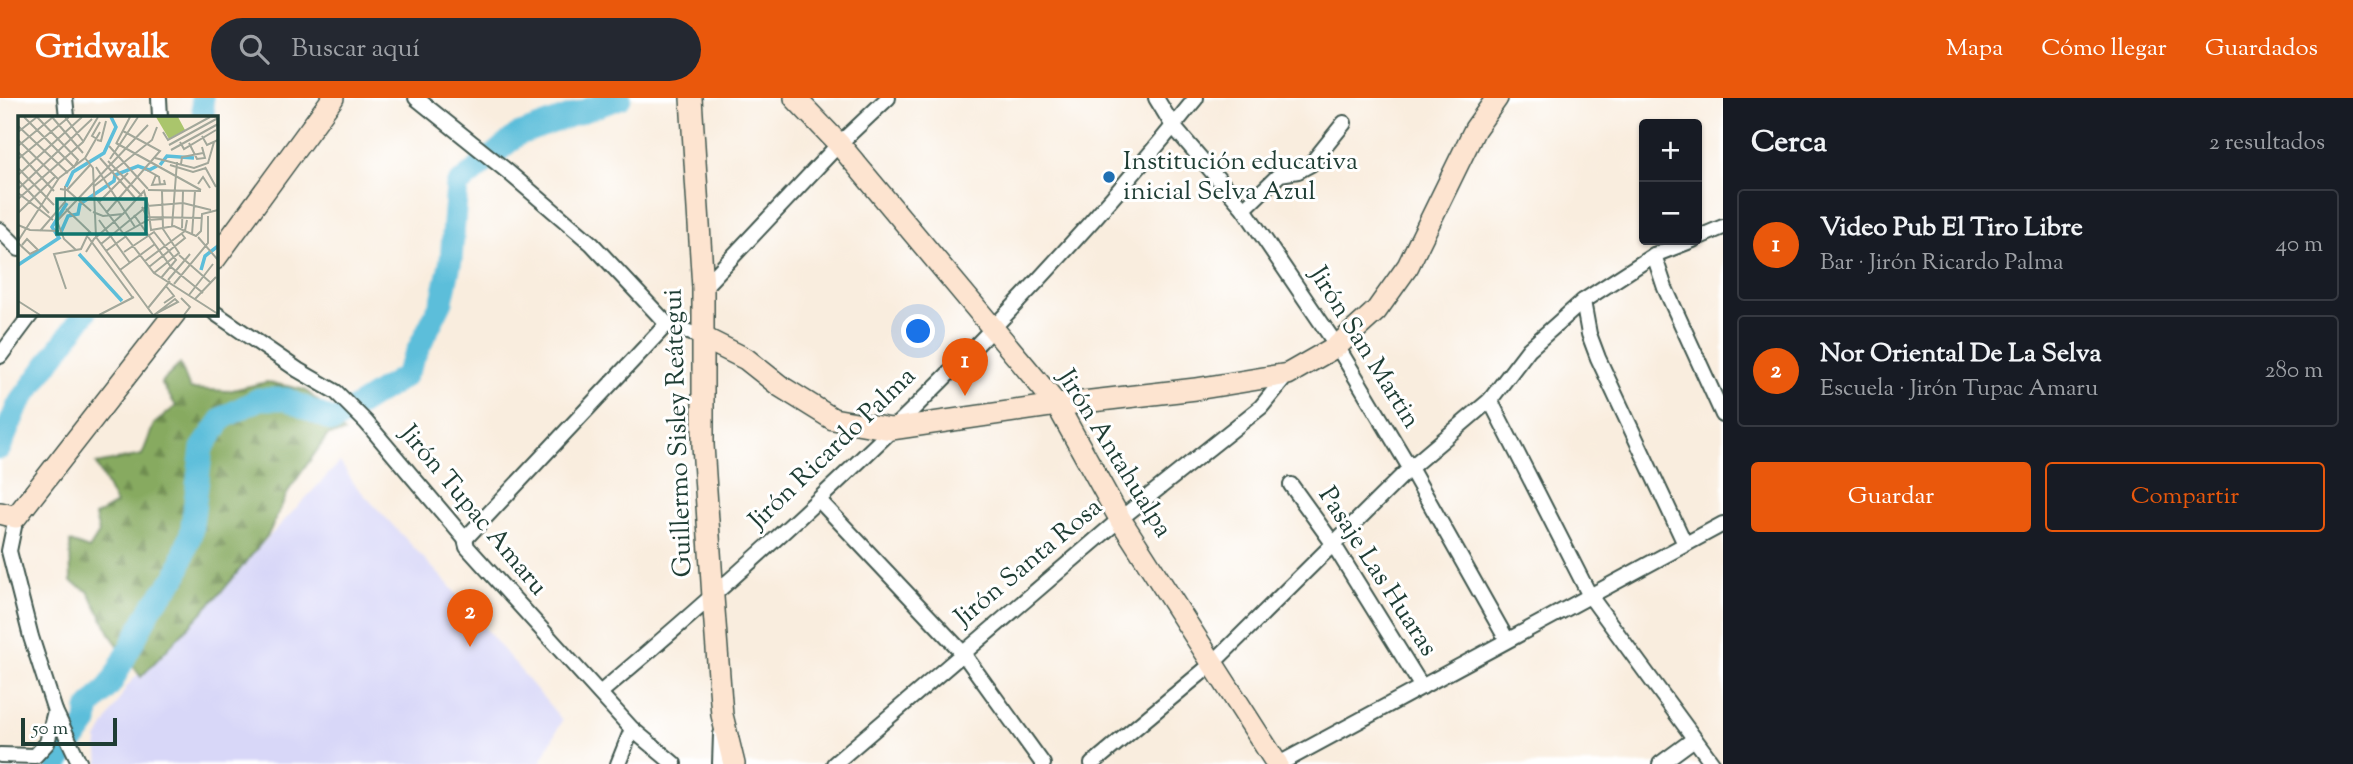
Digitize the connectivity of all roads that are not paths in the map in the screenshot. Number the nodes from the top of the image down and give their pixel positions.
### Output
1 (65, 98) edge
2 (159, 98) edge
3 (333, 98) edge
4 (416, 98) edge
5 (691, 98) edge
6 (795, 98) edge
7 (888, 98) edge
8 (1156, 98) edge
9 (1196, 98) edge
10 (1497, 98) edge
11 (67, 116) edge
12 (160, 116) edge
13 (1344, 123) dead end
14 (1173, 126) junction
15 (839, 144) junction
16 (1244, 209) junction
17 (1723, 228) edge
18 (0, 230) edge
19 (1702, 236) edge
20 (1680, 245) edge
21 (18, 248) edge
22 (1654, 255) junction
23 (217, 256) edge
24 (702, 288) junction
25 (1583, 301) junction
26 (217, 314) edge
27 (31, 315) edge
28 (173, 315) edge
29 (667, 324) junction
30 (993, 327) junction
31 (702, 337) junction
32 (1337, 346) junction
33 (0, 356) edge
34 (1288, 374) junction
35 (1490, 400) junction
36 (1057, 405) junction
37 (1723, 415) edge
38 (891, 429) junction
39 (1410, 468) junction
40 (1291, 485) dead end
41 (819, 500) junction
42 (8, 515) edge
43 (1120, 519) junction
44 (1723, 524) edge
45 (465, 538) junction
46 (1332, 542) junction
47 (1685, 544) junction
48 (1590, 596) junction
49 (713, 597) junction
50 (1507, 640) junction
51 (962, 652) junction
52 (1213, 663) junction
53 (1422, 687) junction
54 (600, 693) junction
55 (55, 711) junction
56 (722, 715) junction
57 (632, 729) junction
58 (1694, 739) junction
59 (0, 755) edge
60 (41, 760) edge
61 (80, 764) edge
62 (618, 764) edge
63 (674, 764) edge
64 (720, 764) edge
65 (734, 764) edge
66 (834, 764) edge
67 (1043, 764) edge
68 (1092, 764) edge
69 (1278, 764) edge
70 (1660, 764) edge
71 (1713, 764) edge

1 - 11 street
2 - 12 street
3 - 23 main road
4 - 29 street
5 - 24 main road, Guillermo Sisley Reátegui
6 - 15 main road, Jirón Antahualpa
7 - 15 street
8 - 14 street, Jirón San Martin
9 - 14 street, Jirón Ricardo Palma
10 - 32 main road
13 - 16 street
14 - 16 street, Jirón San Martin
14 - 30 street, Jirón Ricardo Palma
15 - 24 street
15 - 30 main road, Jirón Antahualpa
16 - 32 street, Jirón San Martin
17 - 19 street
18 - 21 street
20 - 22 street
22 - 25 street
22 - 37 street
24 - 31 main road, Guillermo Sisley Reátegui
25 - 35 street
25 - 47 street
26 - 45 street, Jirón Tupac Amaru
27 - 33 street
28 - 42 main road
29 - 31 street
29 - 45 street
30 - 36 main road, Jirón Antahualpa
30 - 38 street, Jirón Ricardo Palma
31 - 38 main road
31 - 49 main road, Guillermo Sisley Reátegui
32 - 34 main road
32 - 39 street, Jirón San Martin
34 - 36 main road
34 - 43 street, Jirón Santa Rosa
35 - 39 street
35 - 48 street
36 - 38 main road
36 - 43 main road, Jirón Antahualpa
38 - 41 street, Jirón Ricardo Palma
39 - 46 street
39 - 50 street, Jirón San Martin
40 - 46 street, Pasaje Las Huaras
41 - 49 street, Jirón Ricardo Palma
41 - 51 street
42 - 55 street
43 - 51 street, Jirón Santa Rosa
43 - 52 main road, Jirón Antahualpa
44 - 47 street
45 - 54 street, Jirón Tupac Amaru
46 - 52 street
46 - 53 street, Pasaje Las Huaras
47 - 48 street
48 - 50 street
48 - 58 street
49 - 54 street, Jirón Ricardo Palma
49 - 56 main road, Guillermo Sisley Reátegui
50 - 53 street
51 - 66 street, Jirón Santa Rosa
51 - 67 street
52 - 68 street
52 - 69 main road, Jirón Antahualpa
53 - 69 street
54 - 57 street, Jirón Tupac Amaru
55 - 60 street
55 - 61 street
56 - 64 street
56 - 65 main road, Guillermo Sisley Reátegui
57 - 62 street
57 - 63 street, Jirón Tupac Amaru
58 - 70 street
58 - 71 street
59 - 60 street

